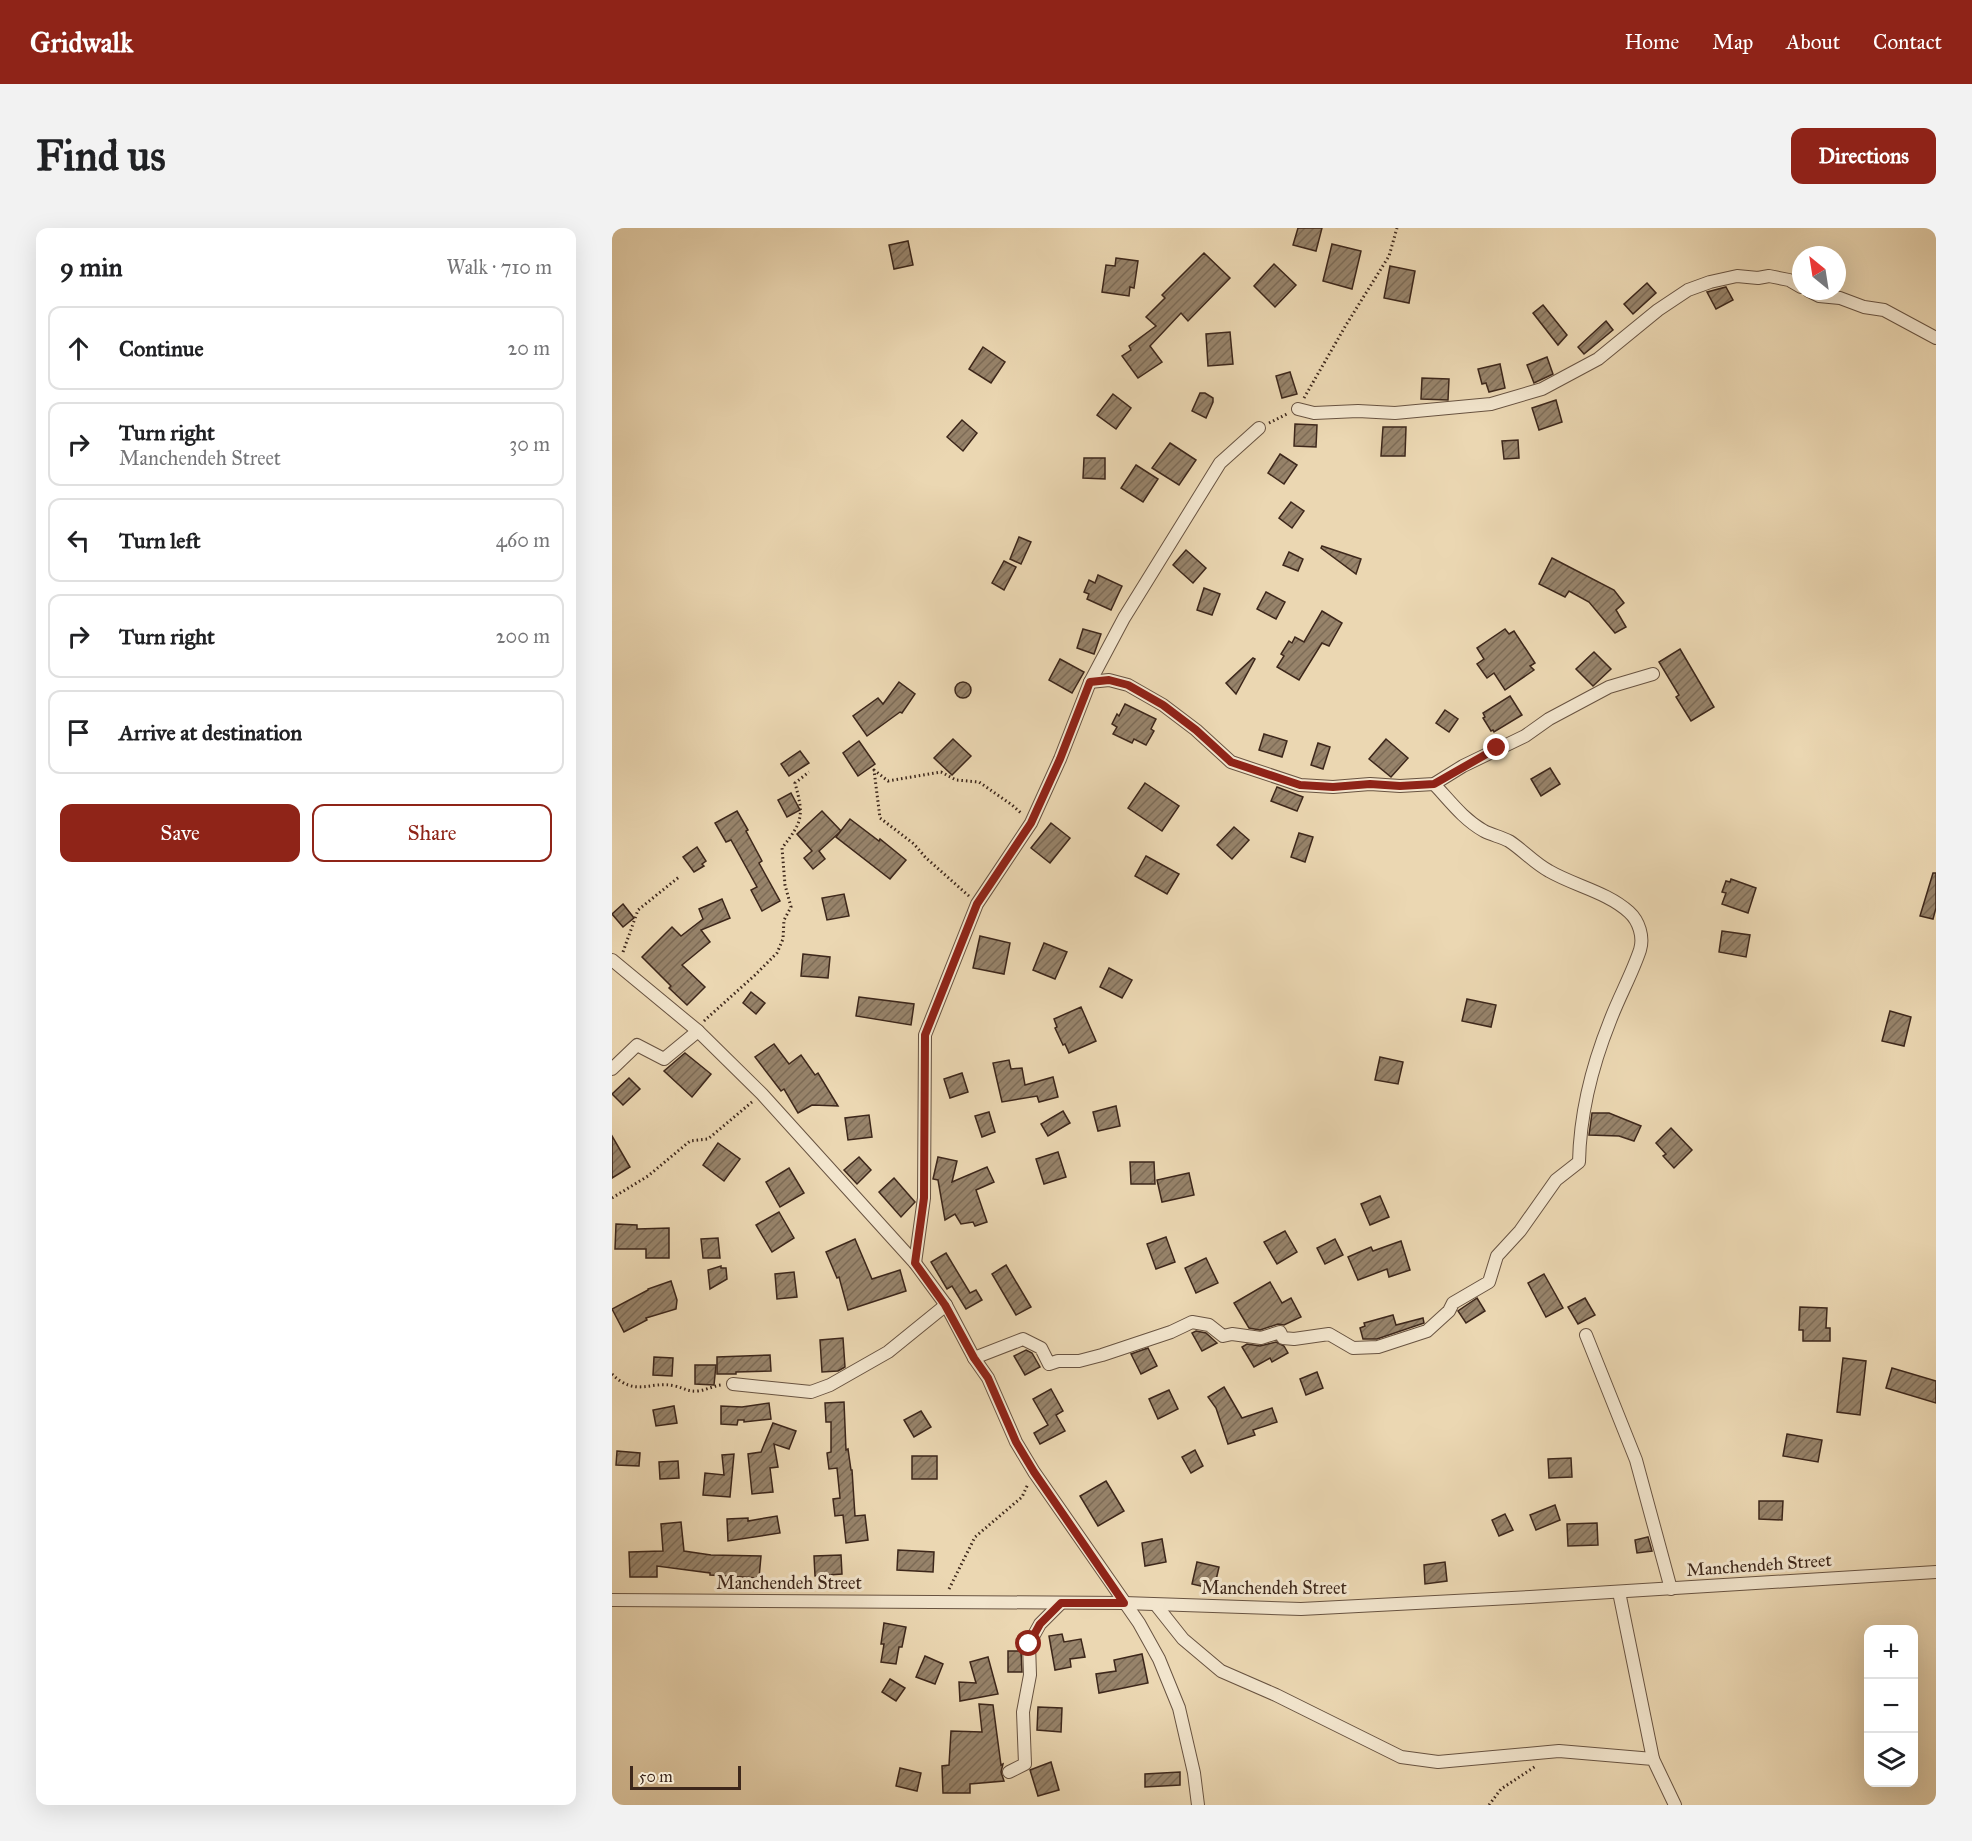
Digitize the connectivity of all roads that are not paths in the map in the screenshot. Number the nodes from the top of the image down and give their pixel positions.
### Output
1 (1792, 282) edge
2 (1845, 300) edge
3 (1936, 338) edge
4 (1298, 409) road end
5 (1259, 428) road end
6 (1653, 674) dead end
7 (1090, 682) junction
8 (1434, 784) junction
9 (615, 963) edge
10 (698, 1031) junction
11 (612, 1069) edge
12 (915, 1263) junction
13 (945, 1305) junction
14 (1586, 1335) dead end
15 (974, 1358) junction
16 (733, 1384) road end
17 (1936, 1572) edge
18 (1671, 1589) junction
19 (1619, 1592) junction
20 (612, 1600) edge
21 (1061, 1603) junction
22 (1124, 1603) junction
23 (1156, 1605) junction
24 (1653, 1759) junction
25 (1009, 1772) dead end
26 (1198, 1805) edge
27 (1675, 1805) edge

1 - 4 street
2 - 3 street
5 - 7 street
6 - 8 street
7 - 8 street
7 - 12 street
8 - 15 street
9 - 10 street
10 - 11 street
10 - 12 street
12 - 13 street
13 - 15 street
13 - 16 street
14 - 18 street
15 - 22 street
17 - 18 street, Manchendeh Street
18 - 19 street, Manchendeh Street
19 - 23 street, Manchendeh Street
19 - 24 street
20 - 21 street, Manchendeh Street
21 - 22 street, Manchendeh Street
21 - 25 street
22 - 23 street, Manchendeh Street
22 - 26 street
23 - 24 street
24 - 27 street

